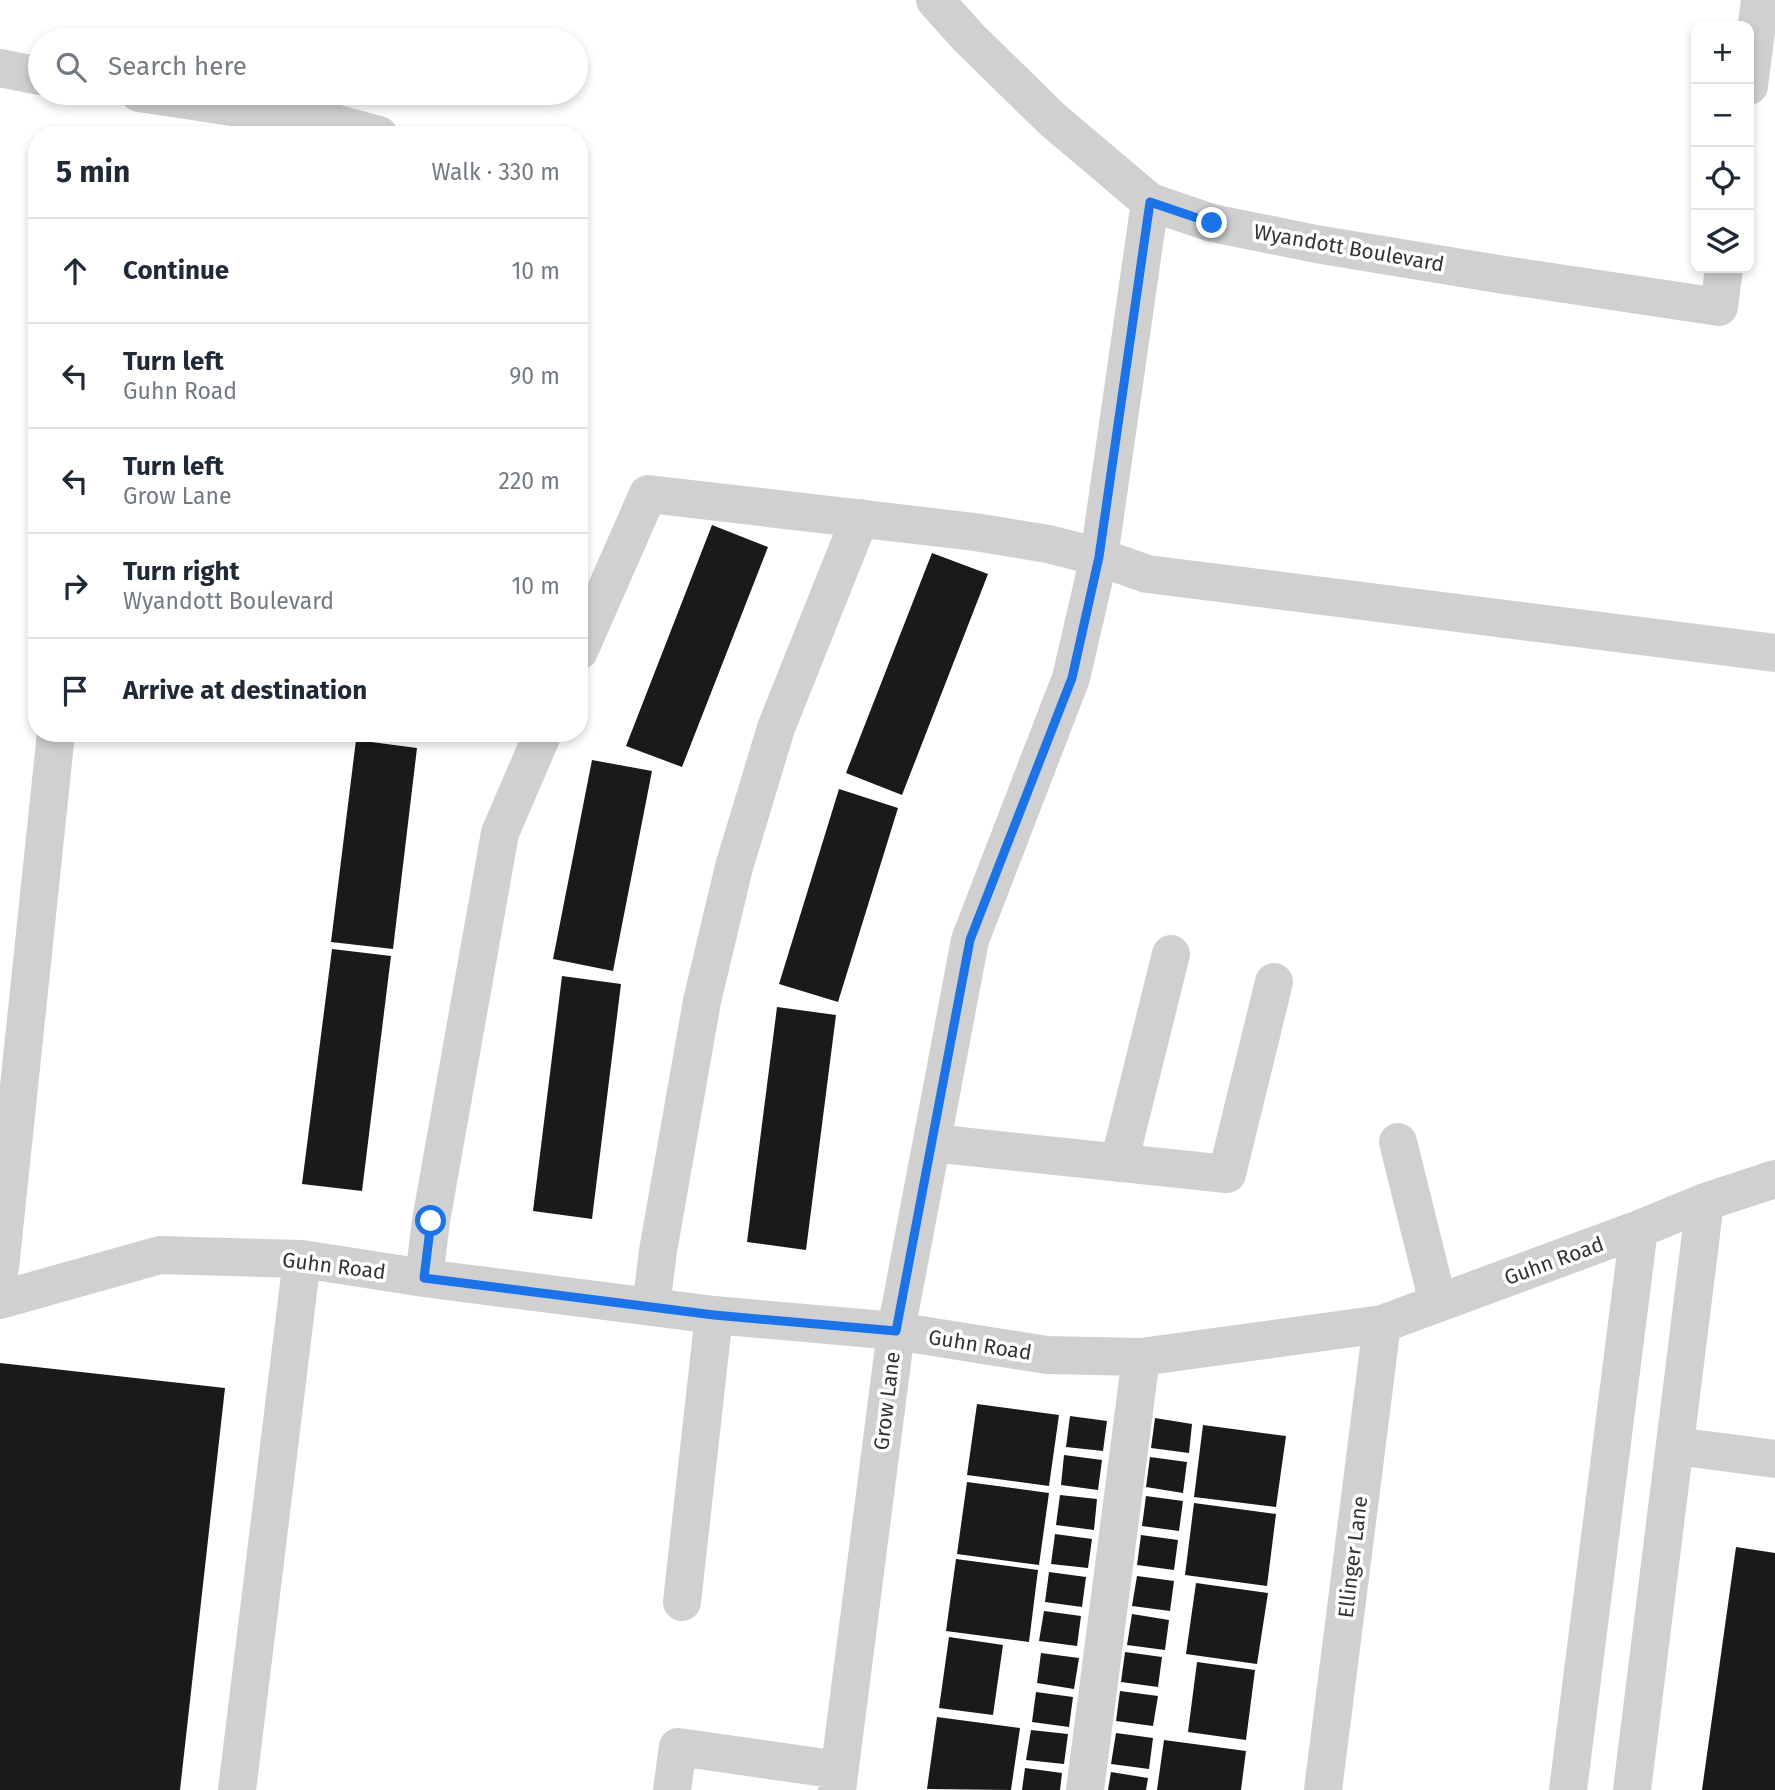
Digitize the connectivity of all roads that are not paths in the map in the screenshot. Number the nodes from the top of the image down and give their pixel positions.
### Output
1 (935, 0) edge
2 (1760, 0) edge
3 (0, 68) edge
4 (28, 74) edge
5 (1749, 84) edge
6 (220, 105) edge
7 (346, 126) edge
8 (1150, 202) junction
9 (1723, 273) edge
10 (860, 518) junction
11 (1099, 557) junction
12 (588, 631) edge
13 (1775, 653) edge
14 (55, 742) edge
15 (539, 742) edge
16 (1171, 954) dead end
17 (1273, 982) dead end
18 (1398, 1142) dead end
19 (932, 1143) junction
20 (1119, 1163) junction
21 (1775, 1179) edge
22 (1705, 1202) junction
23 (1640, 1229) junction
24 (302, 1259) junction
25 (0, 1268) edge
26 (424, 1278) junction
27 (0, 1300) edge
28 (1438, 1303) junction
29 (651, 1307) junction
30 (714, 1315) junction
31 (1382, 1324) junction
32 (896, 1331) junction
33 (1142, 1357) junction
34 (1675, 1446) junction
35 (1775, 1459) edge
36 (682, 1602) dead end
37 (838, 1780) edge
38 (237, 1790) edge
39 (672, 1790) edge
40 (1085, 1790) edge
41 (1323, 1790) edge
42 (1568, 1790) edge
43 (1632, 1790) edge

1 - 8 street, Wyandott Boulevard
2 - 5 street
3 - 4 street
6 - 7 street
8 - 9 street, Wyandott Boulevard
8 - 11 street, Grow Lane
10 - 11 street
10 - 12 street
10 - 29 street
11 - 13 street
11 - 19 street, Grow Lane
14 - 25 street
15 - 26 street
16 - 20 street
17 - 20 street
18 - 28 street
19 - 20 street
19 - 32 street, Grow Lane
21 - 22 street, Guhn Road
22 - 23 street, Guhn Road
22 - 34 street
23 - 28 street, Guhn Road
23 - 42 street
24 - 26 street, Guhn Road
24 - 27 street, Guhn Road
24 - 38 street
26 - 29 street, Guhn Road
28 - 31 street, Guhn Road
29 - 30 street, Guhn Road
30 - 32 street, Guhn Road
30 - 36 street
31 - 33 street, Guhn Road
31 - 41 street, Ellinger Lane
32 - 33 street, Guhn Road
32 - 37 street, Grow Lane
33 - 40 street
34 - 35 street
34 - 43 street
37 - 39 street

